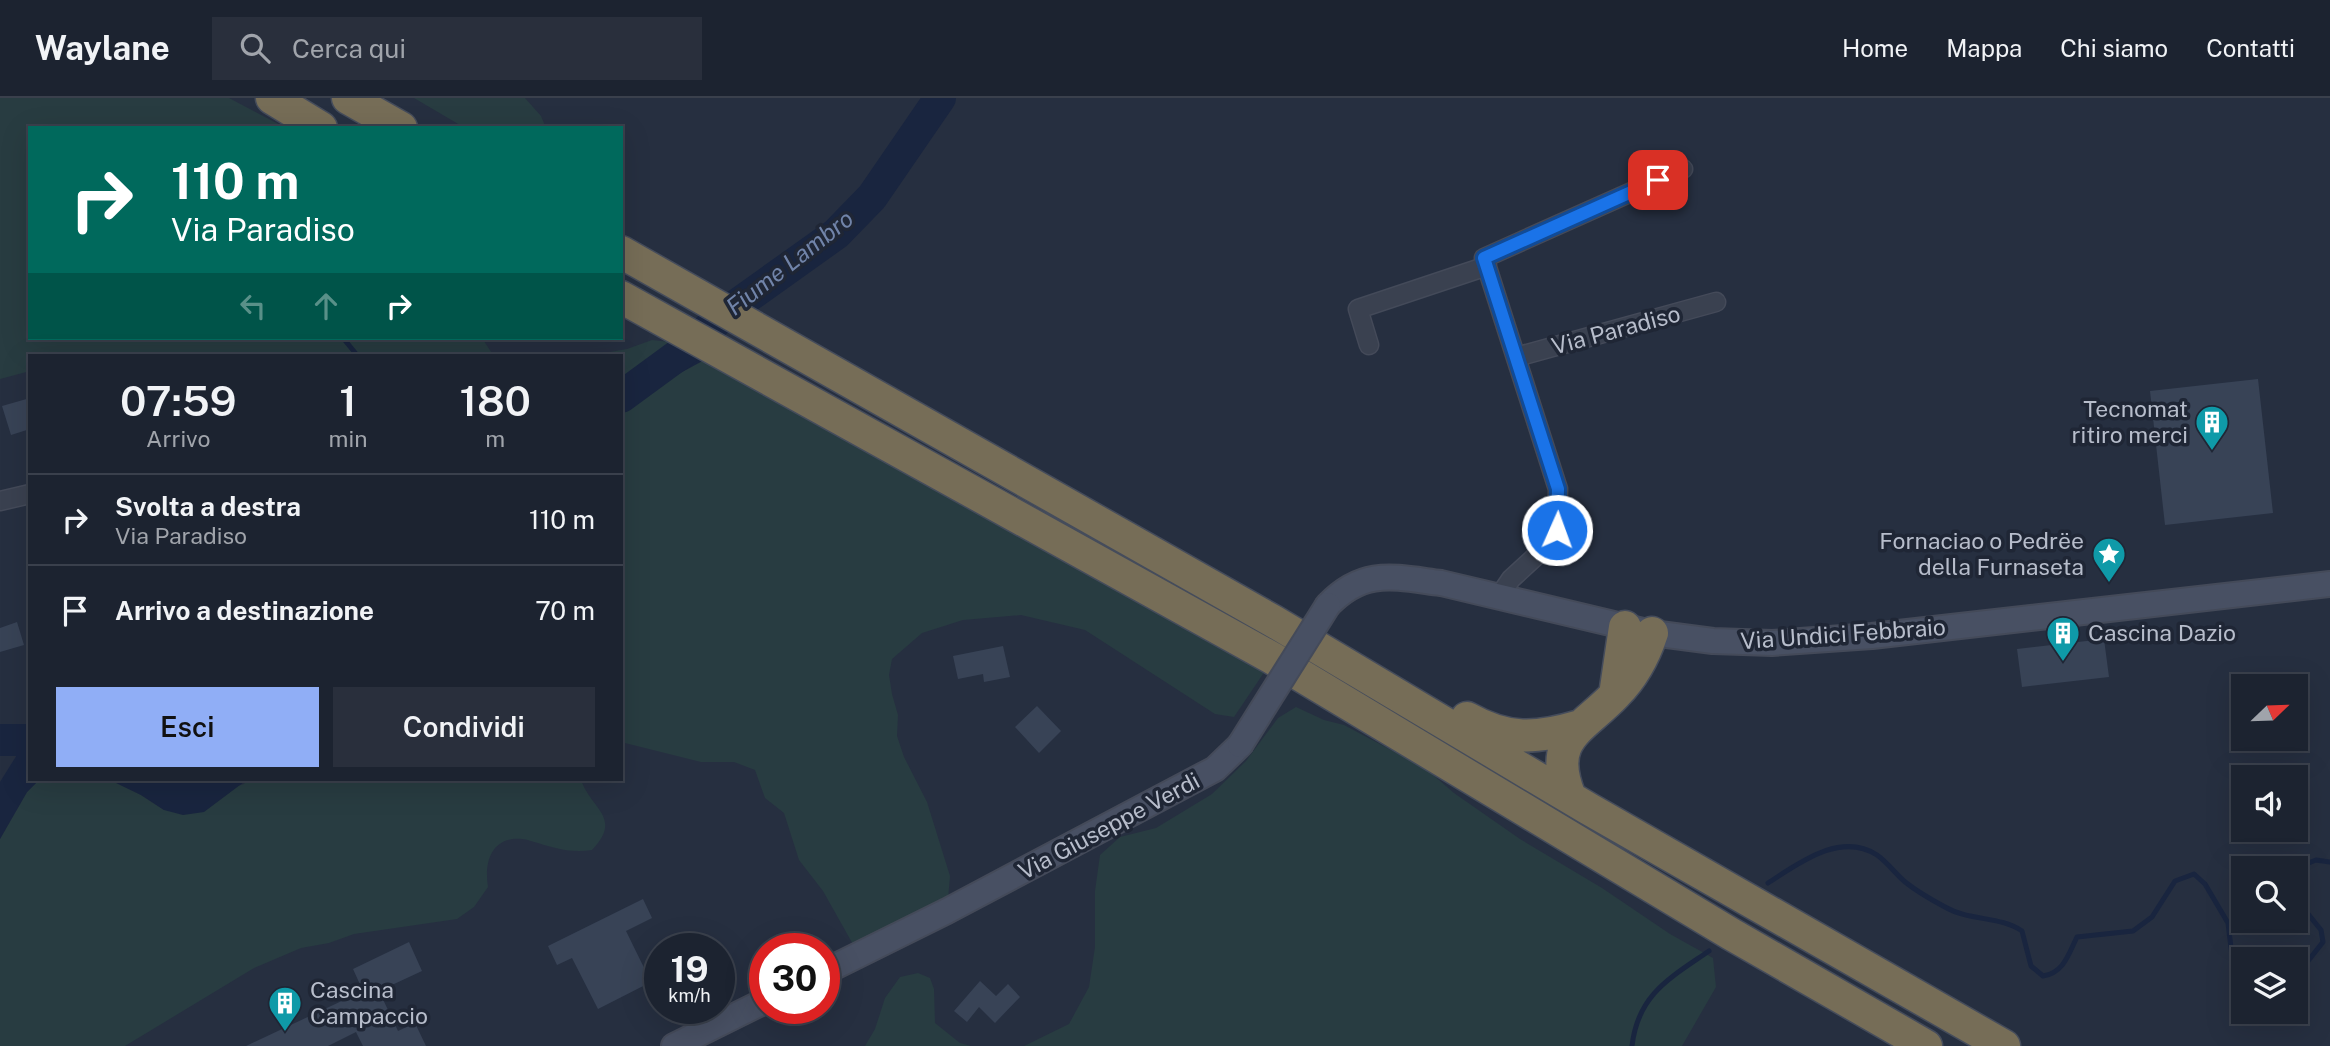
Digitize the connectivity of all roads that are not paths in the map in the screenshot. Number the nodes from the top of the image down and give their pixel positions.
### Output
1 (272, 98) edge
2 (348, 98) edge
3 (318, 126) edge
4 (397, 126) edge
5 (1683, 169) dead end
6 (623, 253) edge
7 (1487, 266) junction
8 (623, 298) edge
9 (1716, 302) dead end
10 (1369, 345) dead end
11 (1516, 357) junction
12 (28, 494) edge
13 (0, 501) edge
14 (2330, 584) edge
15 (1498, 598) junction
16 (1328, 605) joint
17 (1273, 621) junction
18 (1639, 630) junction
19 (1580, 726) junction
20 (1570, 797) junction
21 (840, 964) edge
22 (749, 1009) edge
23 (674, 1046) edge
24 (1926, 1046) edge
25 (2004, 1046) edge

1 - 3 highway
2 - 4 highway
5 - 7 street
6 - 17 highway
7 - 10 street
7 - 11 street
8 - 24 highway
9 - 11 street, Via Paradiso
11 - 15 street
12 - 13 street
14 - 18 street, Via Undici Febbraio
15 - 16 street, Via Undici Febbraio
15 - 18 street, Via Undici Febbraio
16 - 21 street, Via Giuseppe Verdi, bridge
17 - 19 highway
17 - 20 highway
18 - 19 highway
19 - 20 highway
20 - 25 highway
22 - 23 street

